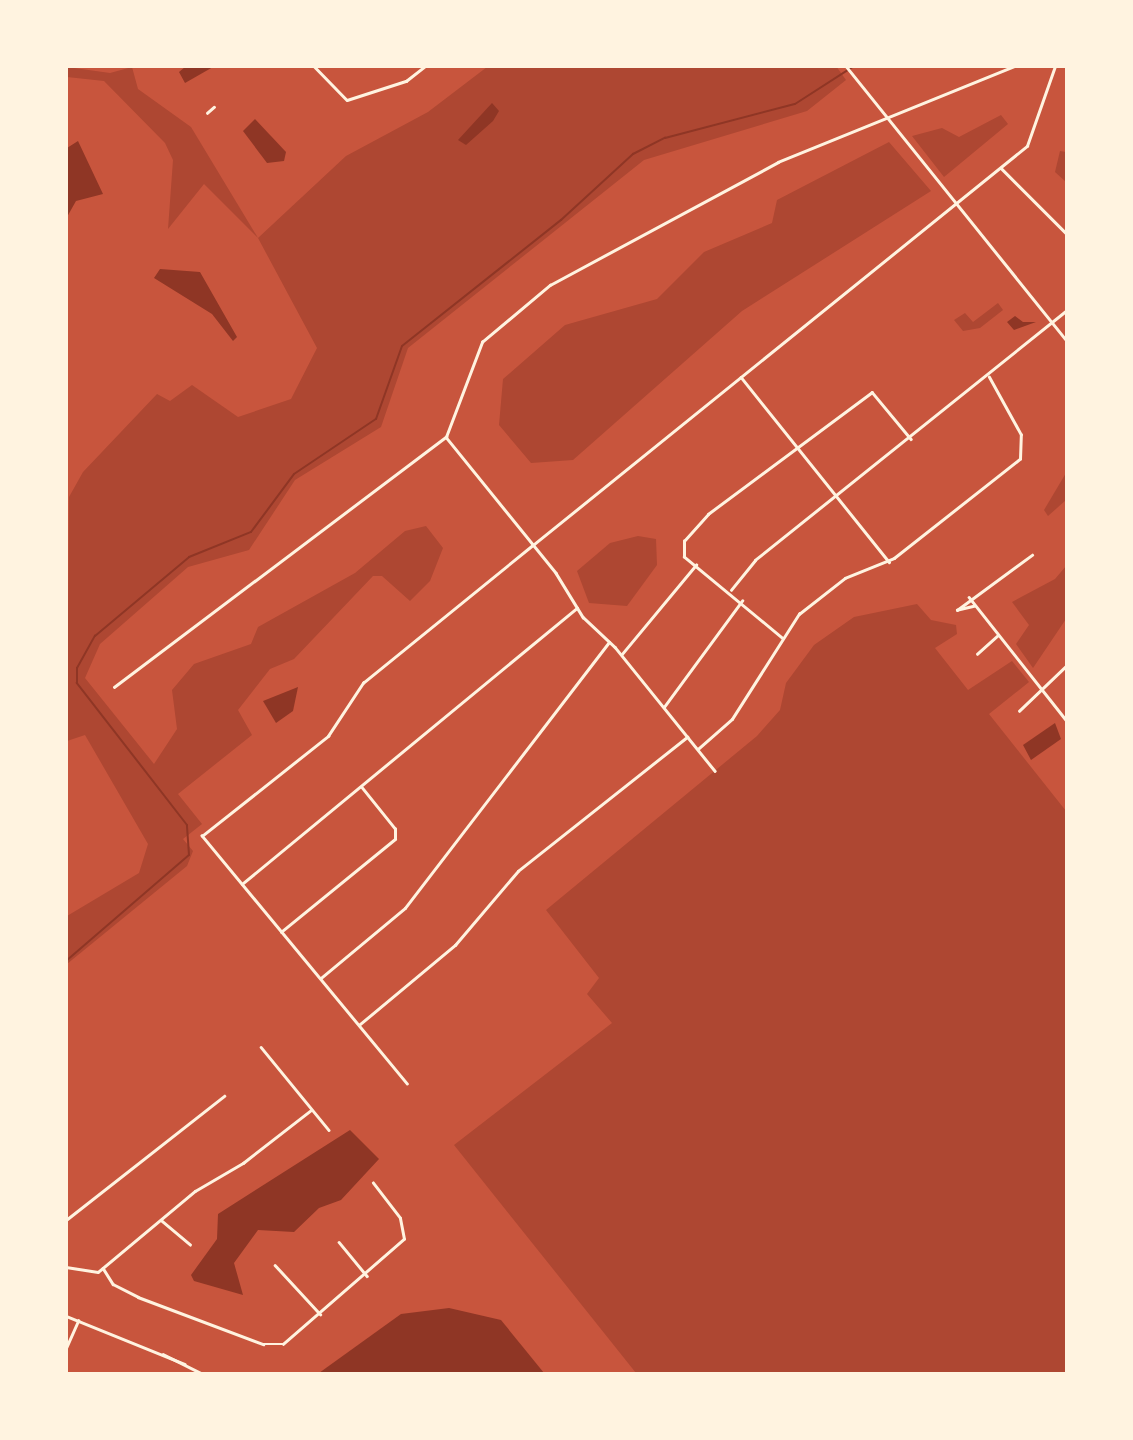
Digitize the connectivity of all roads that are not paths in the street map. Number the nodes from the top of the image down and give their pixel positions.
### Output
1 (314, 66) edge
2 (425, 66) edge
3 (846, 66) edge
4 (1014, 66) edge
5 (1055, 66) edge
6 (214, 107) dead end
7 (207, 113) dead end
8 (888, 118) junction
9 (1001, 168) junction
10 (956, 203) junction
11 (1066, 233) edge
12 (1066, 311) edge
13 (1053, 323) junction
14 (1066, 340) edge
15 (741, 377) junction
16 (989, 377) junction
17 (446, 437) junction
18 (911, 439) junction
19 (798, 448) junction
20 (837, 497) junction
21 (534, 545) junction
22 (1032, 555) dead end
23 (889, 562) junction
24 (696, 565) junction
25 (730, 591) junction
26 (969, 597) junction
27 (742, 601) junction
28 (975, 606) junction
29 (576, 608) junction
30 (998, 635) junction
31 (782, 638) junction
32 (609, 642) junction
33 (621, 654) junction
34 (977, 654) dead end
35 (1066, 666) edge
36 (114, 687) dead end
37 (1043, 691) junction
38 (664, 707) junction
39 (1019, 711) dead end
40 (1066, 720) edge
41 (687, 737) junction
42 (698, 749) junction
43 (715, 771) dead end
44 (361, 787) junction
45 (242, 884) junction
46 (281, 932) junction
47 (320, 979) junction
48 (358, 1025) junction
49 (261, 1047) dead end
50 (407, 1084) dead end
51 (224, 1096) dead end
52 (311, 1110) junction
53 (329, 1130) dead end
54 (373, 1183) dead end
55 (66, 1220) edge
56 (161, 1220) junction
57 (339, 1241) dead end
58 (190, 1244) dead end
59 (275, 1265) dead end
60 (66, 1267) edge
61 (103, 1268) junction
62 (367, 1276) junction
63 (320, 1315) junction
64 (66, 1316) edge
65 (78, 1321) junction
66 (66, 1348) edge
67 (203, 1374) edge

1 - 2 street
3 - 8 street
4 - 8 street
5 - 9 street
6 - 7 street
8 - 10 street
8 - 17 street
9 - 10 street
9 - 11 street
10 - 13 street
10 - 15 street
12 - 13 street
13 - 14 street
13 - 16 street
15 - 19 street
15 - 21 street
16 - 18 street
16 - 23 street
17 - 21 street
17 - 36 street
18 - 19 street
18 - 20 street
19 - 20 street
19 - 24 street
20 - 23 street
20 - 25 street
21 - 29 street
21 - 45 street
22 - 26 street
23 - 31 street
24 - 25 street
24 - 33 street
25 - 27 street
26 - 28 street
26 - 28 street
27 - 31 street
27 - 38 street
28 - 30 street
29 - 32 street
29 - 44 street
30 - 34 street
30 - 37 street
31 - 42 street
32 - 33 street
32 - 47 street
33 - 38 street
35 - 37 street
37 - 39 street
37 - 40 street
38 - 41 street
41 - 42 street
41 - 48 street
42 - 43 street
44 - 45 street
44 - 46 street
45 - 46 street
46 - 47 street
47 - 48 street
48 - 50 street
49 - 52 street
51 - 55 street
52 - 53 street
52 - 56 street
54 - 62 street
56 - 58 street
56 - 61 street
57 - 62 street
59 - 63 street
60 - 61 street
61 - 63 street
62 - 63 street
64 - 65 street
65 - 66 street
65 - 67 street

